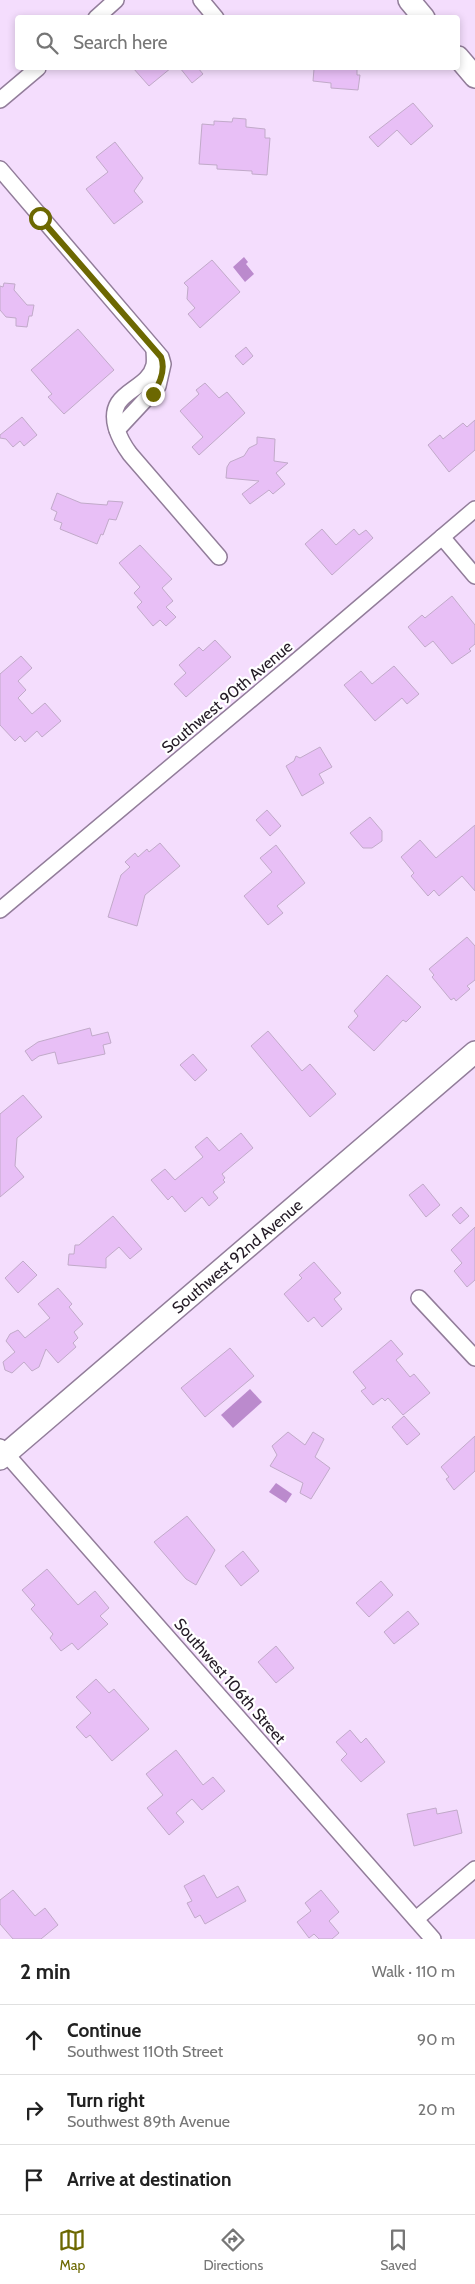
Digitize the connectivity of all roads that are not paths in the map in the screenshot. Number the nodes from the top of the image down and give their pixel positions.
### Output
1 (116, 0) edge
2 (201, 0) edge
3 (409, 0) edge
4 (99, 15) edge
5 (214, 15) edge
6 (422, 15) edge
7 (460, 59) edge
8 (36, 70) edge
9 (475, 77) edge
10 (0, 100) edge
11 (0, 170) edge
12 (475, 509) edge
13 (442, 537) junction
14 (219, 557) dead end
15 (475, 576) edge
16 (0, 910) edge
17 (475, 1052) edge
18 (419, 1298) dead end
19 (475, 1358) edge
20 (2, 1454) edge
21 (475, 1869) edge
22 (416, 1920) junction
23 (433, 1939) edge

1 - 4 street
2 - 5 street
3 - 6 street
7 - 9 street
8 - 10 street
11 - 14 street
12 - 13 street, Southwest 90th Avenue
13 - 15 street
13 - 16 street, Southwest 90th Avenue
17 - 20 street, Southwest 92nd Avenue
18 - 19 street
20 - 22 street, Southwest 106th Street
21 - 22 street
22 - 23 street, Southwest 106th Street

